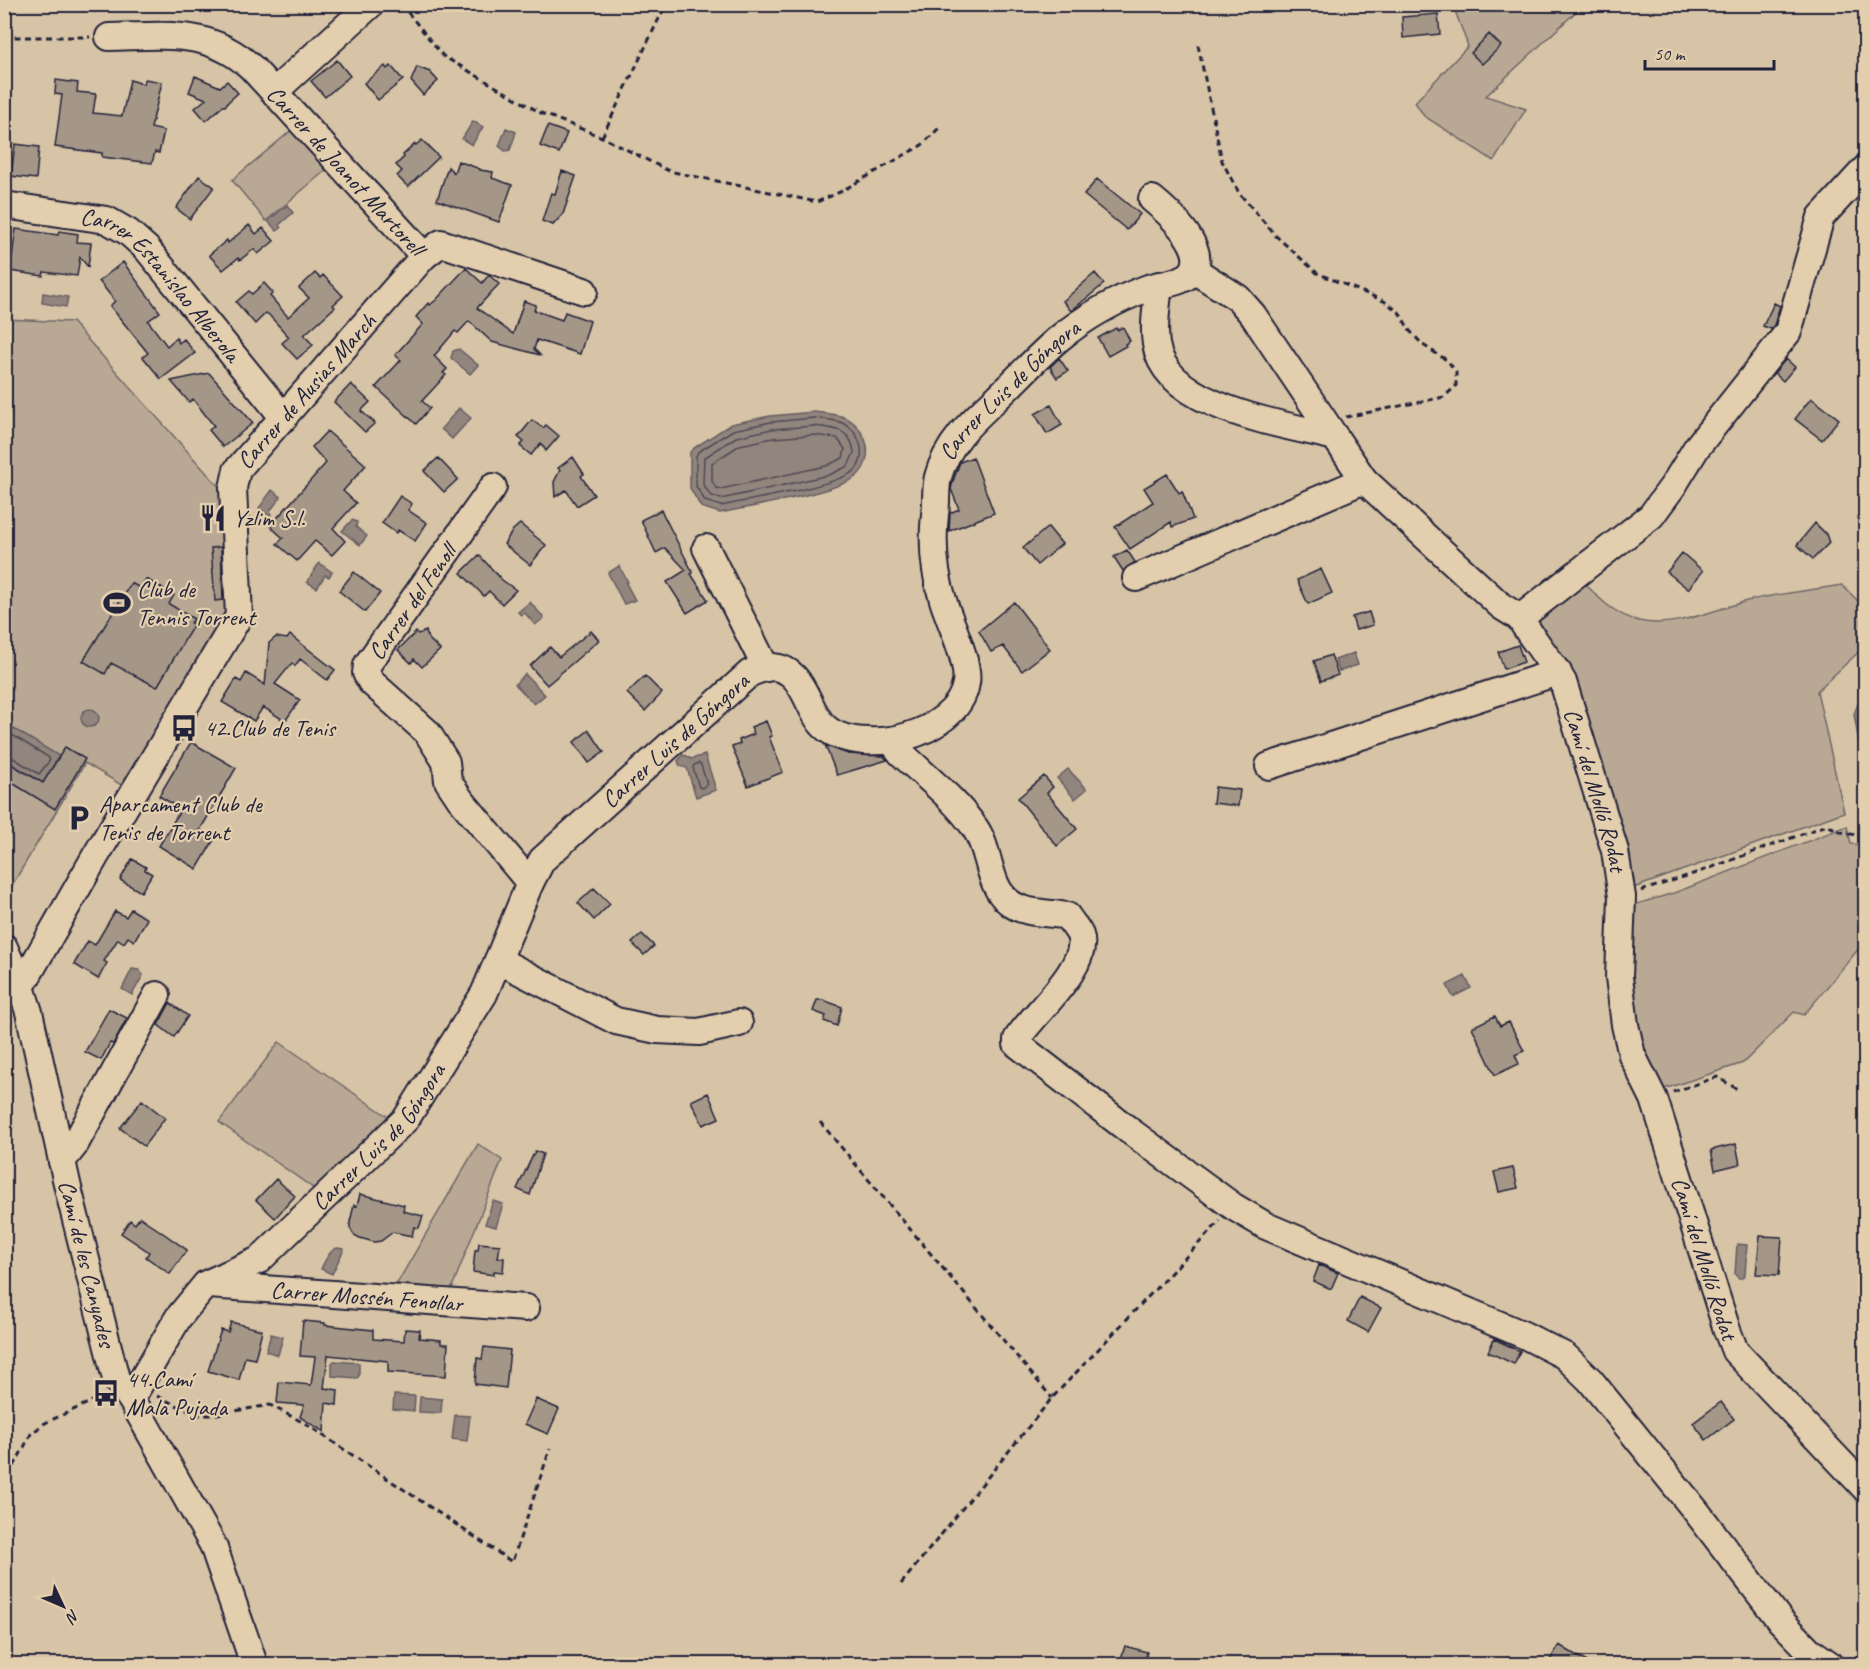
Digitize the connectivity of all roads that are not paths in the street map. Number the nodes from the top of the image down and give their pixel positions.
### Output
1 (371, 4) edge
2 (109, 37) road end
3 (274, 92) junction
4 (1866, 168) edge
5 (1152, 199) dead end
6 (4, 205) edge
7 (424, 256) junction
8 (1194, 270) junction
9 (1159, 285) junction
10 (584, 291) dead end
11 (284, 418) junction
12 (1330, 429) junction
13 (1365, 480) junction
14 (493, 487) dead end
15 (706, 548) dead end
16 (1136, 578) dead end
17 (1520, 618) junction
18 (766, 668) junction
19 (1558, 672) junction
20 (891, 740) junction
21 (1269, 766) dead end
22 (530, 883) junction
23 (4, 947) edge
24 (498, 960) junction
25 (21, 987) junction
26 (157, 995) dead end
27 (739, 1023) dead end
28 (62, 1161) junction
29 (206, 1284) junction
30 (526, 1308) dead end
31 (130, 1391) junction
32 (1866, 1489) edge
33 (254, 1665) edge
34 (1829, 1665) edge

1 - 3 street
2 - 3 street, Carrer de Joanot Martorell
3 - 7 street, Carrer de Joanot Martorell
4 - 17 street
5 - 8 street
6 - 11 street, Carrer Estanislao Alberola
7 - 10 street, Carrer de Joanot Martorell
7 - 11 street, Carrer de Ausias March
8 - 9 street, Carrer Luis de Góngora
8 - 12 street, Camí del Molló Rodat
9 - 12 street
9 - 20 street, Carrer Luis de Góngora
11 - 25 street, Carrer de Ausias March
12 - 13 street, Camí del Molló Rodat
13 - 16 street
13 - 17 street, Camí del Molló Rodat
14 - 22 street, Carrer del Fenoll
15 - 18 street
17 - 19 street, Camí del Molló Rodat
18 - 20 street, Carrer Luis de Góngora
18 - 22 street, Carrer Luis de Góngora
19 - 21 street
19 - 32 street, Camí del Molló Rodat
20 - 34 street
22 - 24 street, Carrer Luis de Góngora
23 - 25 street, Camí de les Canyades
24 - 27 street
24 - 29 street, Carrer Luis de Góngora
25 - 28 street, Camí de les Canyades
26 - 28 street
28 - 31 street, Camí de les Canyades
29 - 30 street, Carrer Mossén Fenollar
29 - 31 street, Carrer Luis de Góngora
31 - 33 street, Camí de les Canyades

